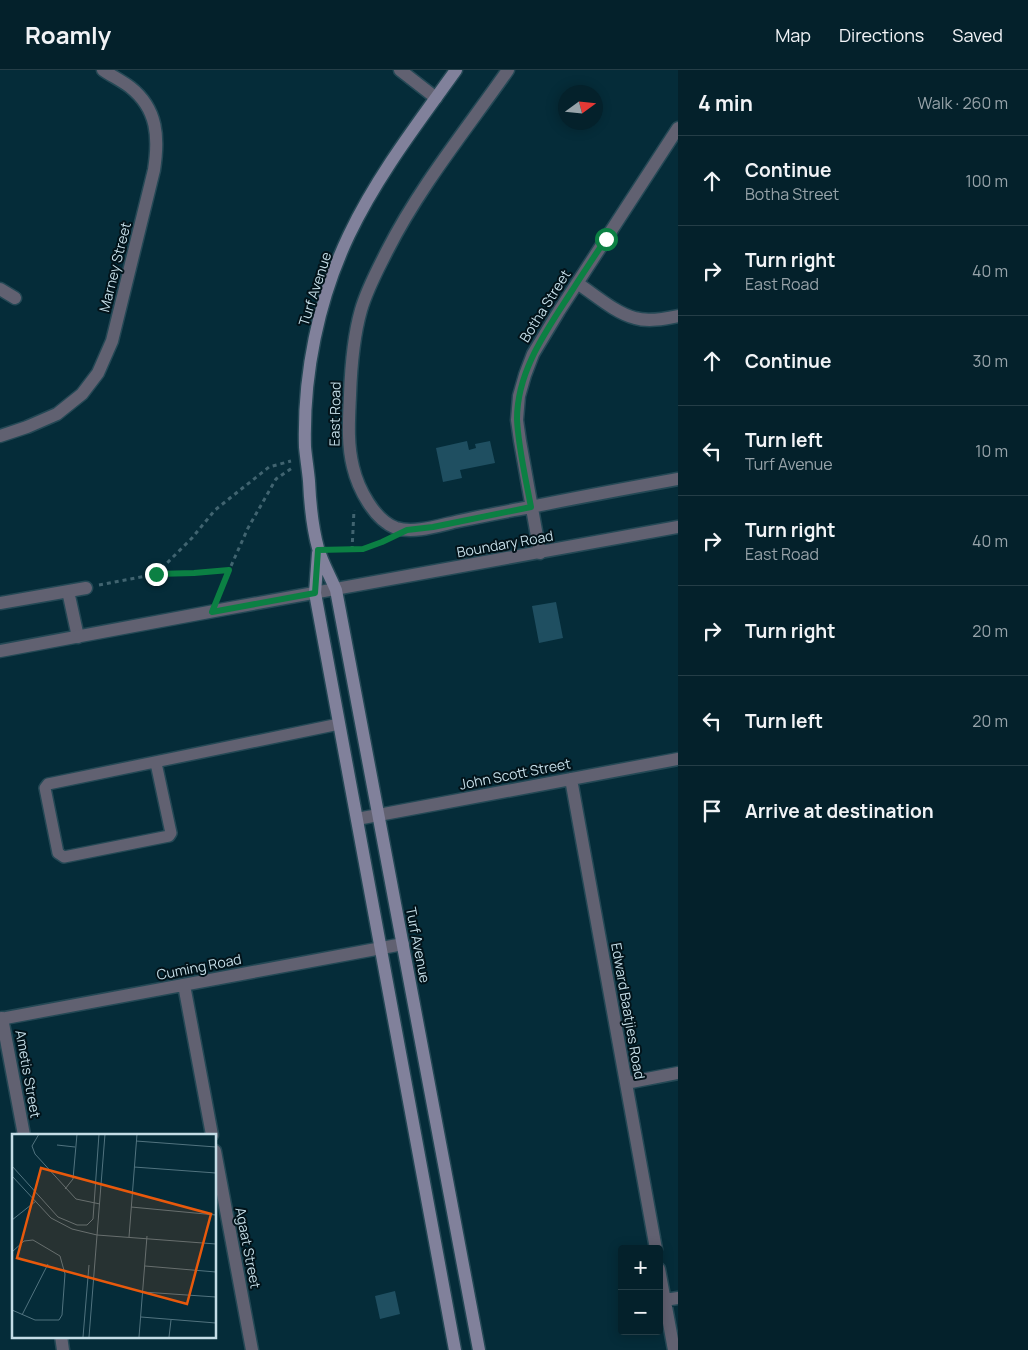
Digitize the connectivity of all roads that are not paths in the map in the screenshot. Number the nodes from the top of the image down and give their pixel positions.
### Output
1 (103, 70) edge
2 (400, 70) edge
3 (456, 70) edge
4 (508, 70) edge
5 (436, 98) junction
6 (678, 128) edge
7 (577, 283) junction
8 (0, 289) edge
9 (15, 298) dead end
10 (678, 316) edge
11 (0, 436) edge
12 (678, 479) edge
13 (531, 507) junction
14 (678, 527) edge
15 (318, 550) junction
16 (540, 553) junction
17 (86, 588) road end
18 (336, 590) junction
19 (68, 591) junction
20 (315, 593) junction
21 (0, 603) edge
22 (78, 637) junction
23 (0, 651) edge
24 (340, 724) junction
25 (678, 759) edge
26 (156, 763) junction
27 (571, 779) junction
28 (378, 815) junction
29 (357, 819) junction
30 (403, 944) junction
31 (380, 948) junction
32 (184, 985) junction
33 (1, 1019) edge
34 (678, 1073) edge
35 (626, 1083) junction
36 (24, 1134) edge
37 (212, 1134) edge
38 (216, 1156) edge
39 (655, 1245) edge
40 (663, 1290) edge
41 (678, 1298) edge
42 (665, 1300) junction
43 (252, 1350) edge
44 (455, 1350) edge
45 (479, 1350) edge
46 (674, 1350) edge

1 - 11 street, Marney Street
2 - 5 street
3 - 5 main road, Turf Avenue
4 - 13 street, East Road
5 - 15 main road, Turf Avenue
6 - 7 street, Botha Street
7 - 10 street
7 - 13 street, Botha Street
8 - 9 street
12 - 13 street, East Road
13 - 16 street, Botha Street
14 - 16 street, Boundary Road
15 - 18 main road, Turf Avenue
15 - 20 main road, Turf Avenue
16 - 18 street, Boundary Road
17 - 19 street
18 - 20 street
18 - 28 main road, Turf Avenue
19 - 21 street
19 - 22 street
20 - 22 street
20 - 24 main road, Turf Avenue
22 - 23 street
24 - 26 lane
24 - 29 main road, Turf Avenue
25 - 27 street, John Scott Street
26 - 26 lane
27 - 28 street, John Scott Street
27 - 35 street, Edward Baatjies Road
28 - 29 street, John Scott Street
28 - 30 main road, Turf Avenue
29 - 31 main road, Turf Avenue
30 - 31 street, Cuming Road
30 - 45 main road, Turf Avenue
31 - 32 street, Cuming Road
31 - 44 main road, Turf Avenue
32 - 33 street, Cuming Road
32 - 37 street
33 - 36 street, Ametis Street
34 - 35 street
35 - 39 street, Edward Baatjies Road
38 - 43 street, Agaat Street
40 - 42 street
41 - 42 street
42 - 46 street

